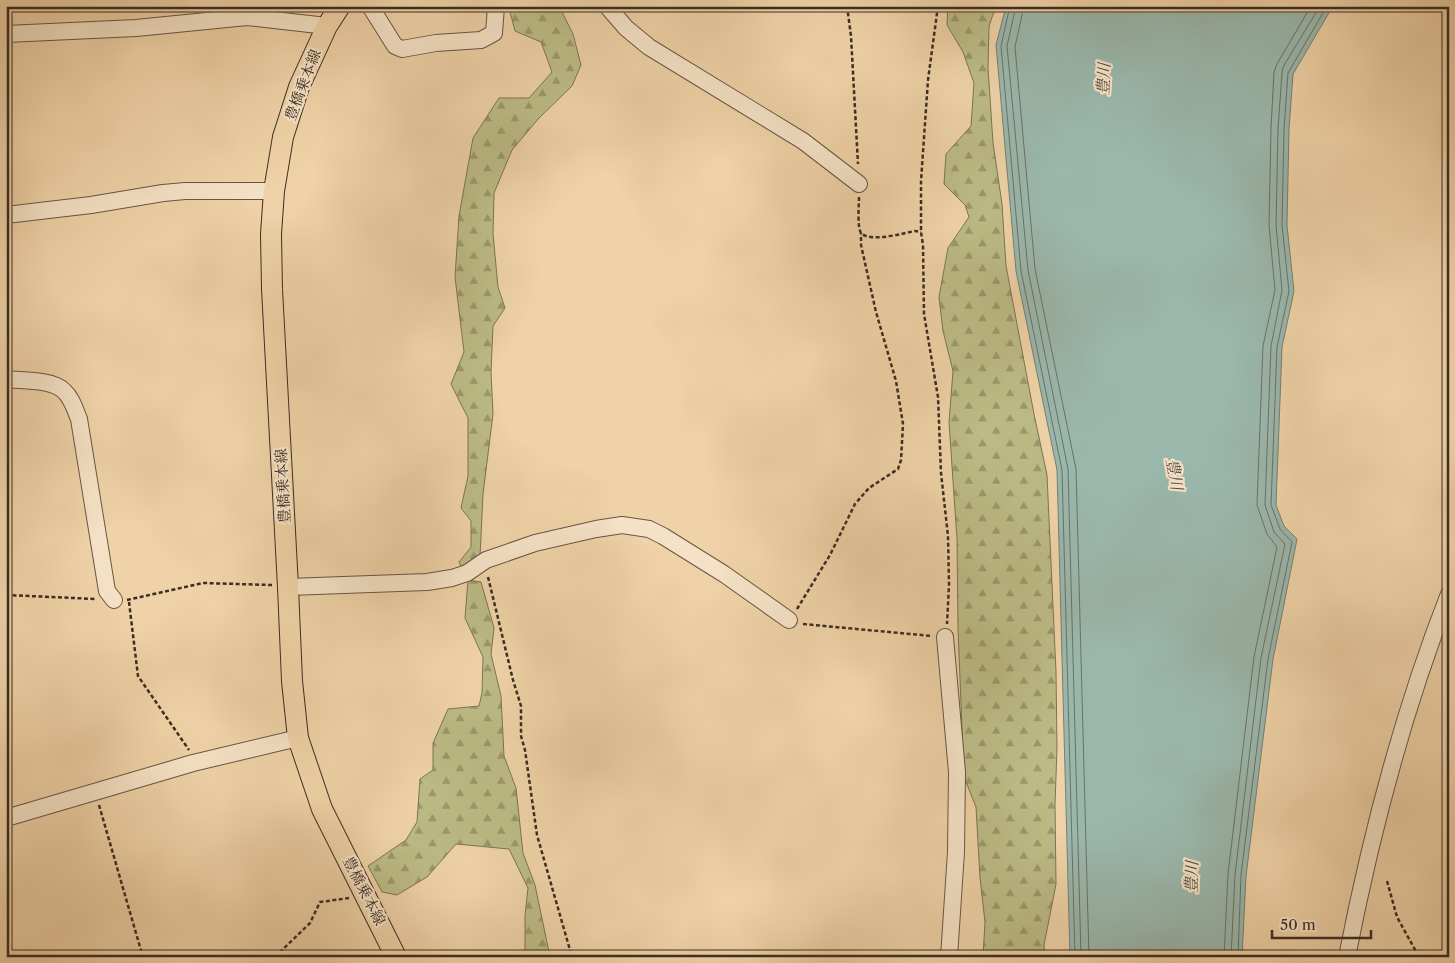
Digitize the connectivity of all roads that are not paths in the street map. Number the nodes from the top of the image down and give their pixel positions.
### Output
1 (340, 6) edge
2 (370, 6) edge
3 (496, 6) edge
4 (607, 6) edge
5 (327, 26) junction
6 (6, 34) edge
7 (859, 184) road end
8 (274, 191) junction
9 (6, 215) edge
10 (6, 379) edge
11 (288, 586) junction
12 (1449, 594) edge
13 (121, 600) road end
14 (789, 620) road end
15 (945, 637) road end
16 (298, 738) junction
17 (6, 818) edge
18 (396, 957) edge
19 (949, 957) edge
20 (1347, 957) edge

1 - 5 main road, 豊橋乗本線
2 - 3 street
4 - 7 street
5 - 6 street
5 - 8 main road, 豊橋乗本線
8 - 9 street
8 - 11 main road, 豊橋乗本線
10 - 13 street
11 - 14 street
11 - 16 main road, 豊橋乗本線
12 - 20 street
15 - 19 street
16 - 17 street
16 - 18 main road, 豊橋乗本線

